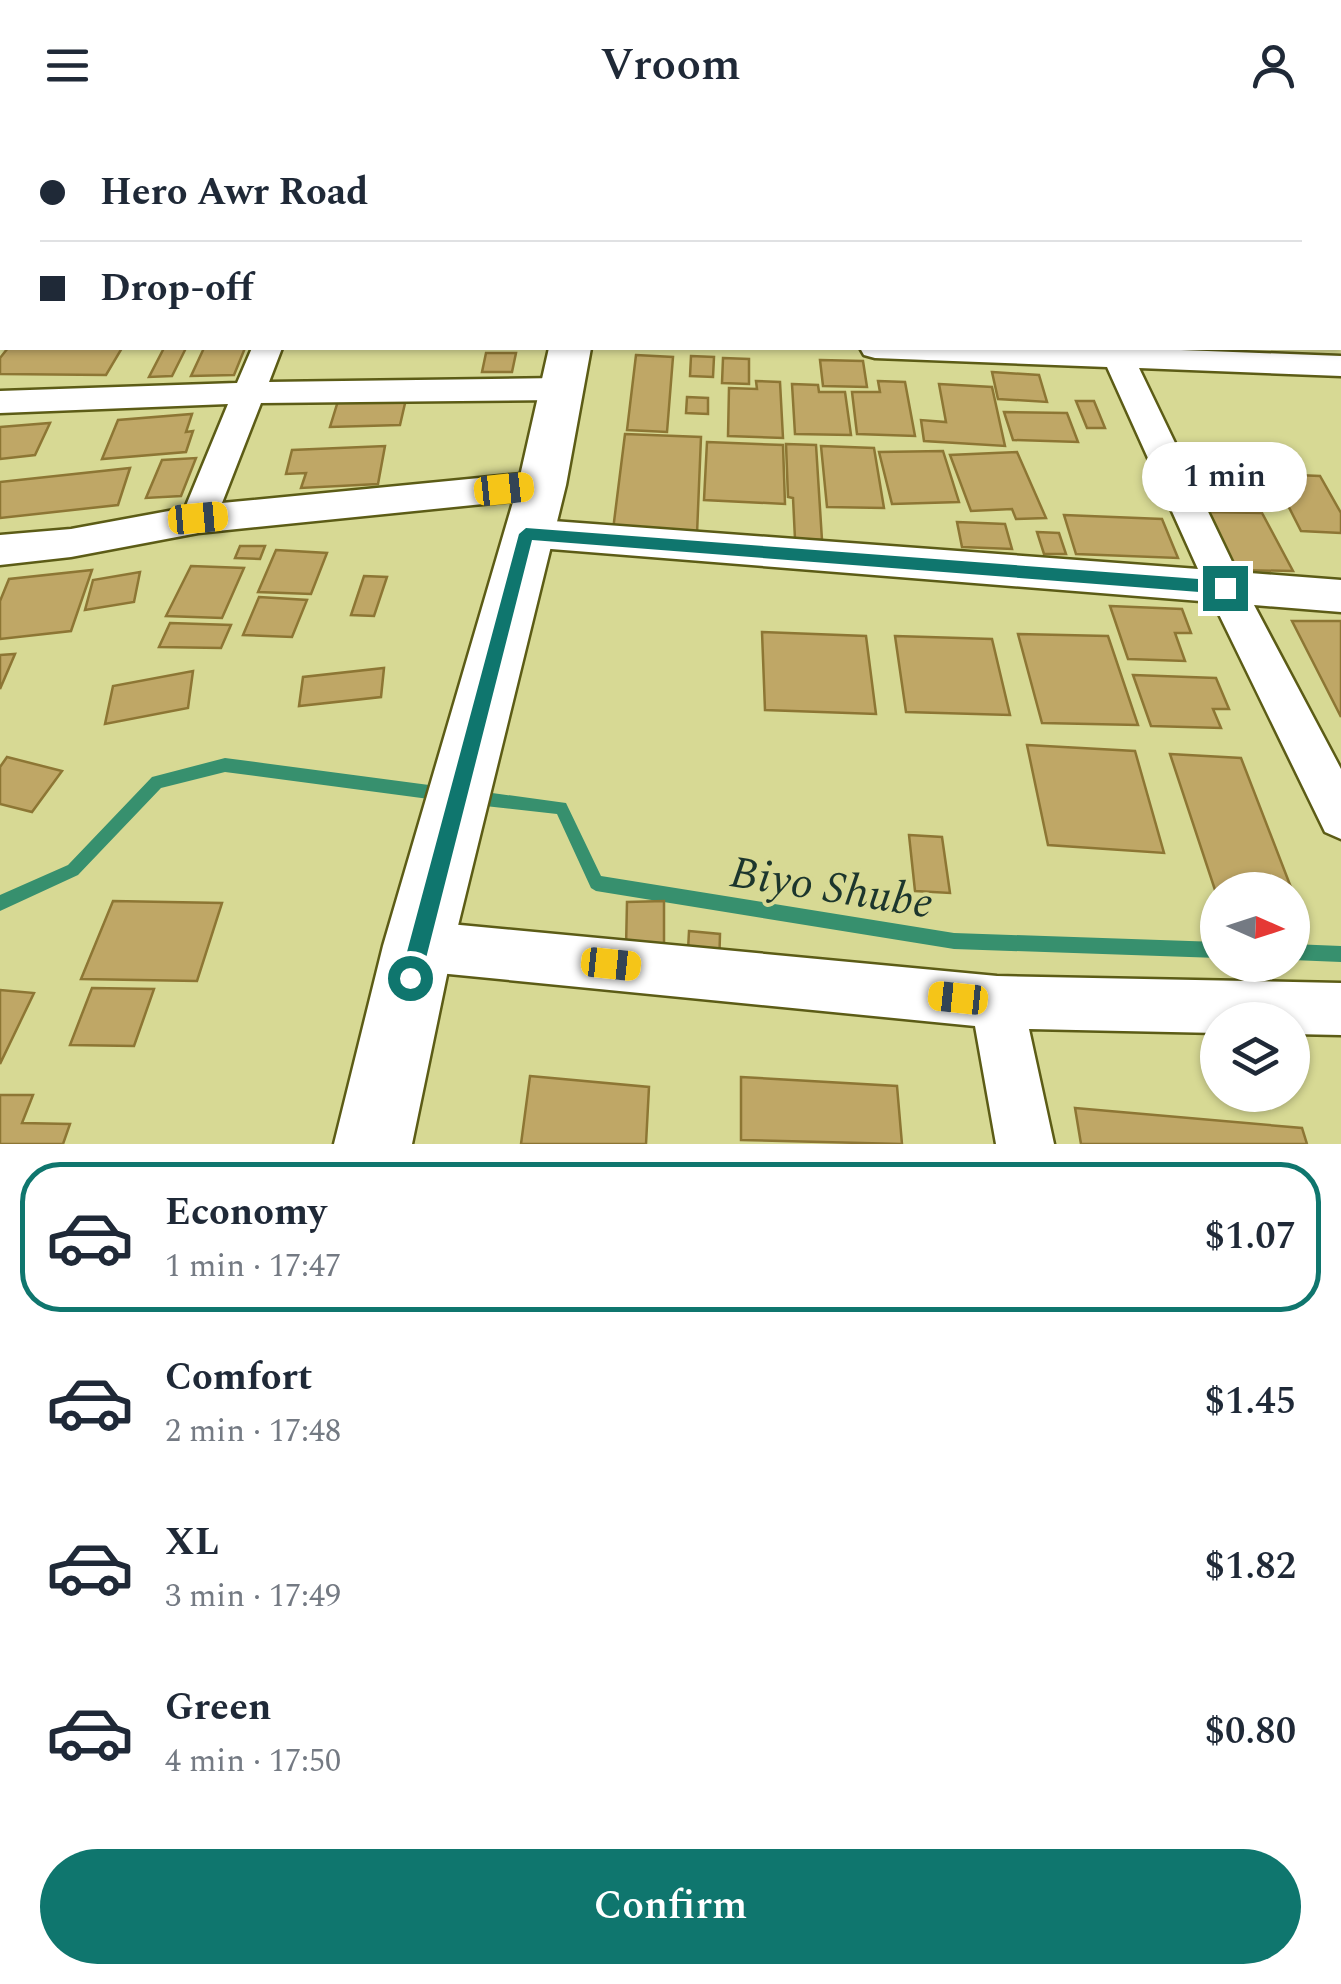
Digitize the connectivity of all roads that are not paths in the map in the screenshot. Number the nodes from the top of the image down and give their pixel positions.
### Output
1 (266, 350) edge
2 (972, 350) edge
3 (1117, 353) edge
4 (1341, 363) edge
5 (564, 368) edge
6 (249, 393) junction
7 (0, 402) edge
8 (534, 510) junction
9 (198, 518) junction
10 (0, 550) edge
11 (1225, 588) junction
12 (1341, 596) edge
13 (1341, 816) edge
14 (418, 946) junction
15 (996, 1002) junction
16 (1341, 1008) edge
17 (374, 1144) edge
18 (1025, 1144) edge

1 - 6 street
2 - 3 street
3 - 4 street
3 - 11 street
5 - 6 street
5 - 8 main road
6 - 7 street
6 - 9 street
8 - 9 street
8 - 11 street
8 - 14 main road
9 - 10 street
11 - 12 street
11 - 13 street
14 - 15 street
14 - 17 main road
15 - 16 street
15 - 18 street

